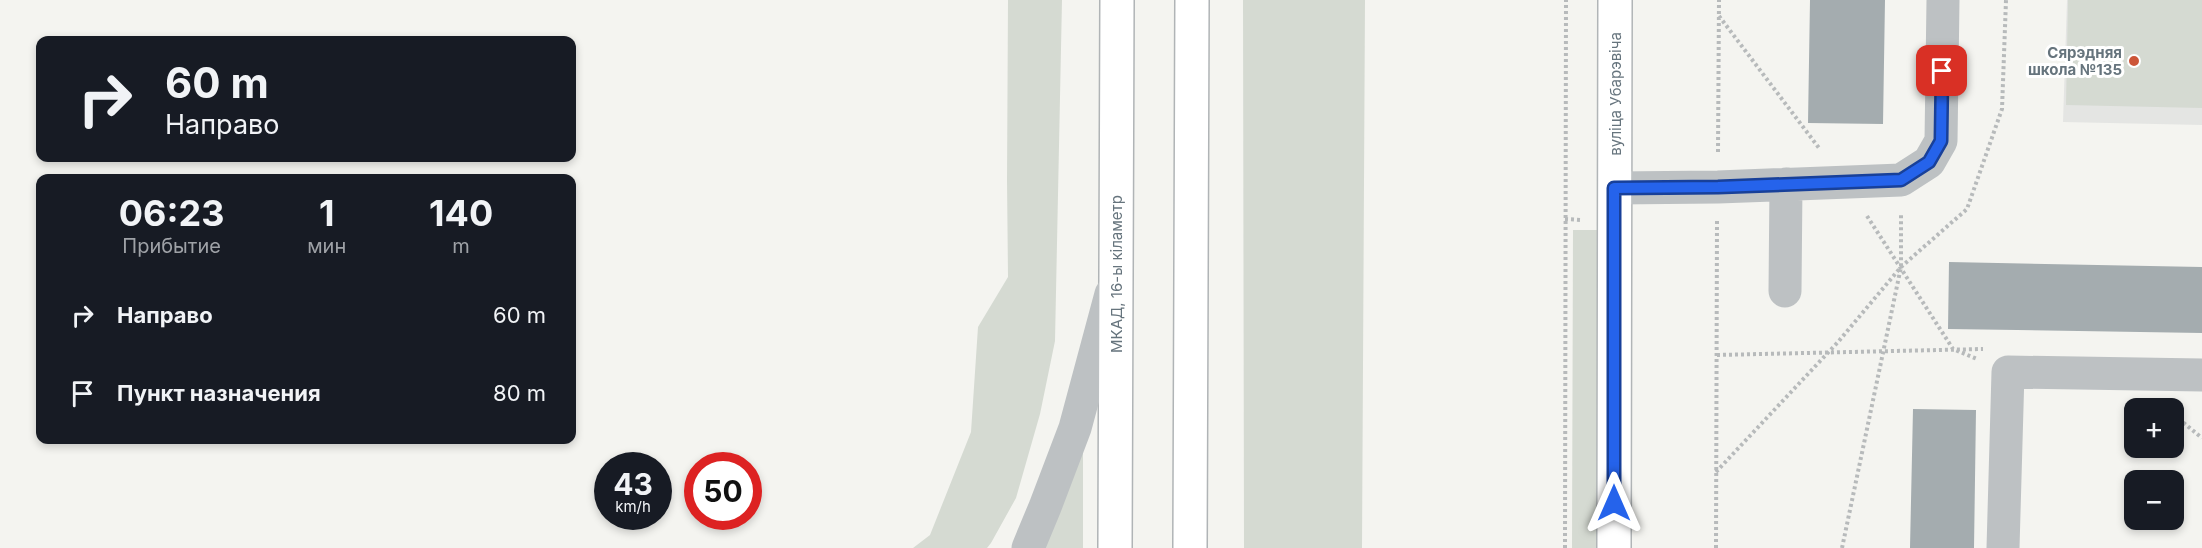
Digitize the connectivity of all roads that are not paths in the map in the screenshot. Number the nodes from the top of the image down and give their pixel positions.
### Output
1 (1117, 0) edge
2 (1192, 0) edge
3 (1615, 0) edge
4 (1943, 0) edge
5 (1786, 184) junction
6 (1614, 188) junction
7 (1115, 278) junction
8 (1785, 291) dead end
9 (2202, 375) edge
10 (1028, 548) edge
11 (1115, 548) edge
12 (1190, 548) edge
13 (1614, 548) edge
14 (2003, 548) edge

1 - 7 main road, МКАД, 16-ы кіламетр
2 - 12 main road
3 - 6 main road, вуліца Убарэвіча
4 - 5 lane
5 - 6 lane
5 - 8 lane
6 - 13 main road, вуліца Убарэвіча
7 - 10 lane
7 - 11 main road, МКАД, 16-ы кіламетр
9 - 14 lane

